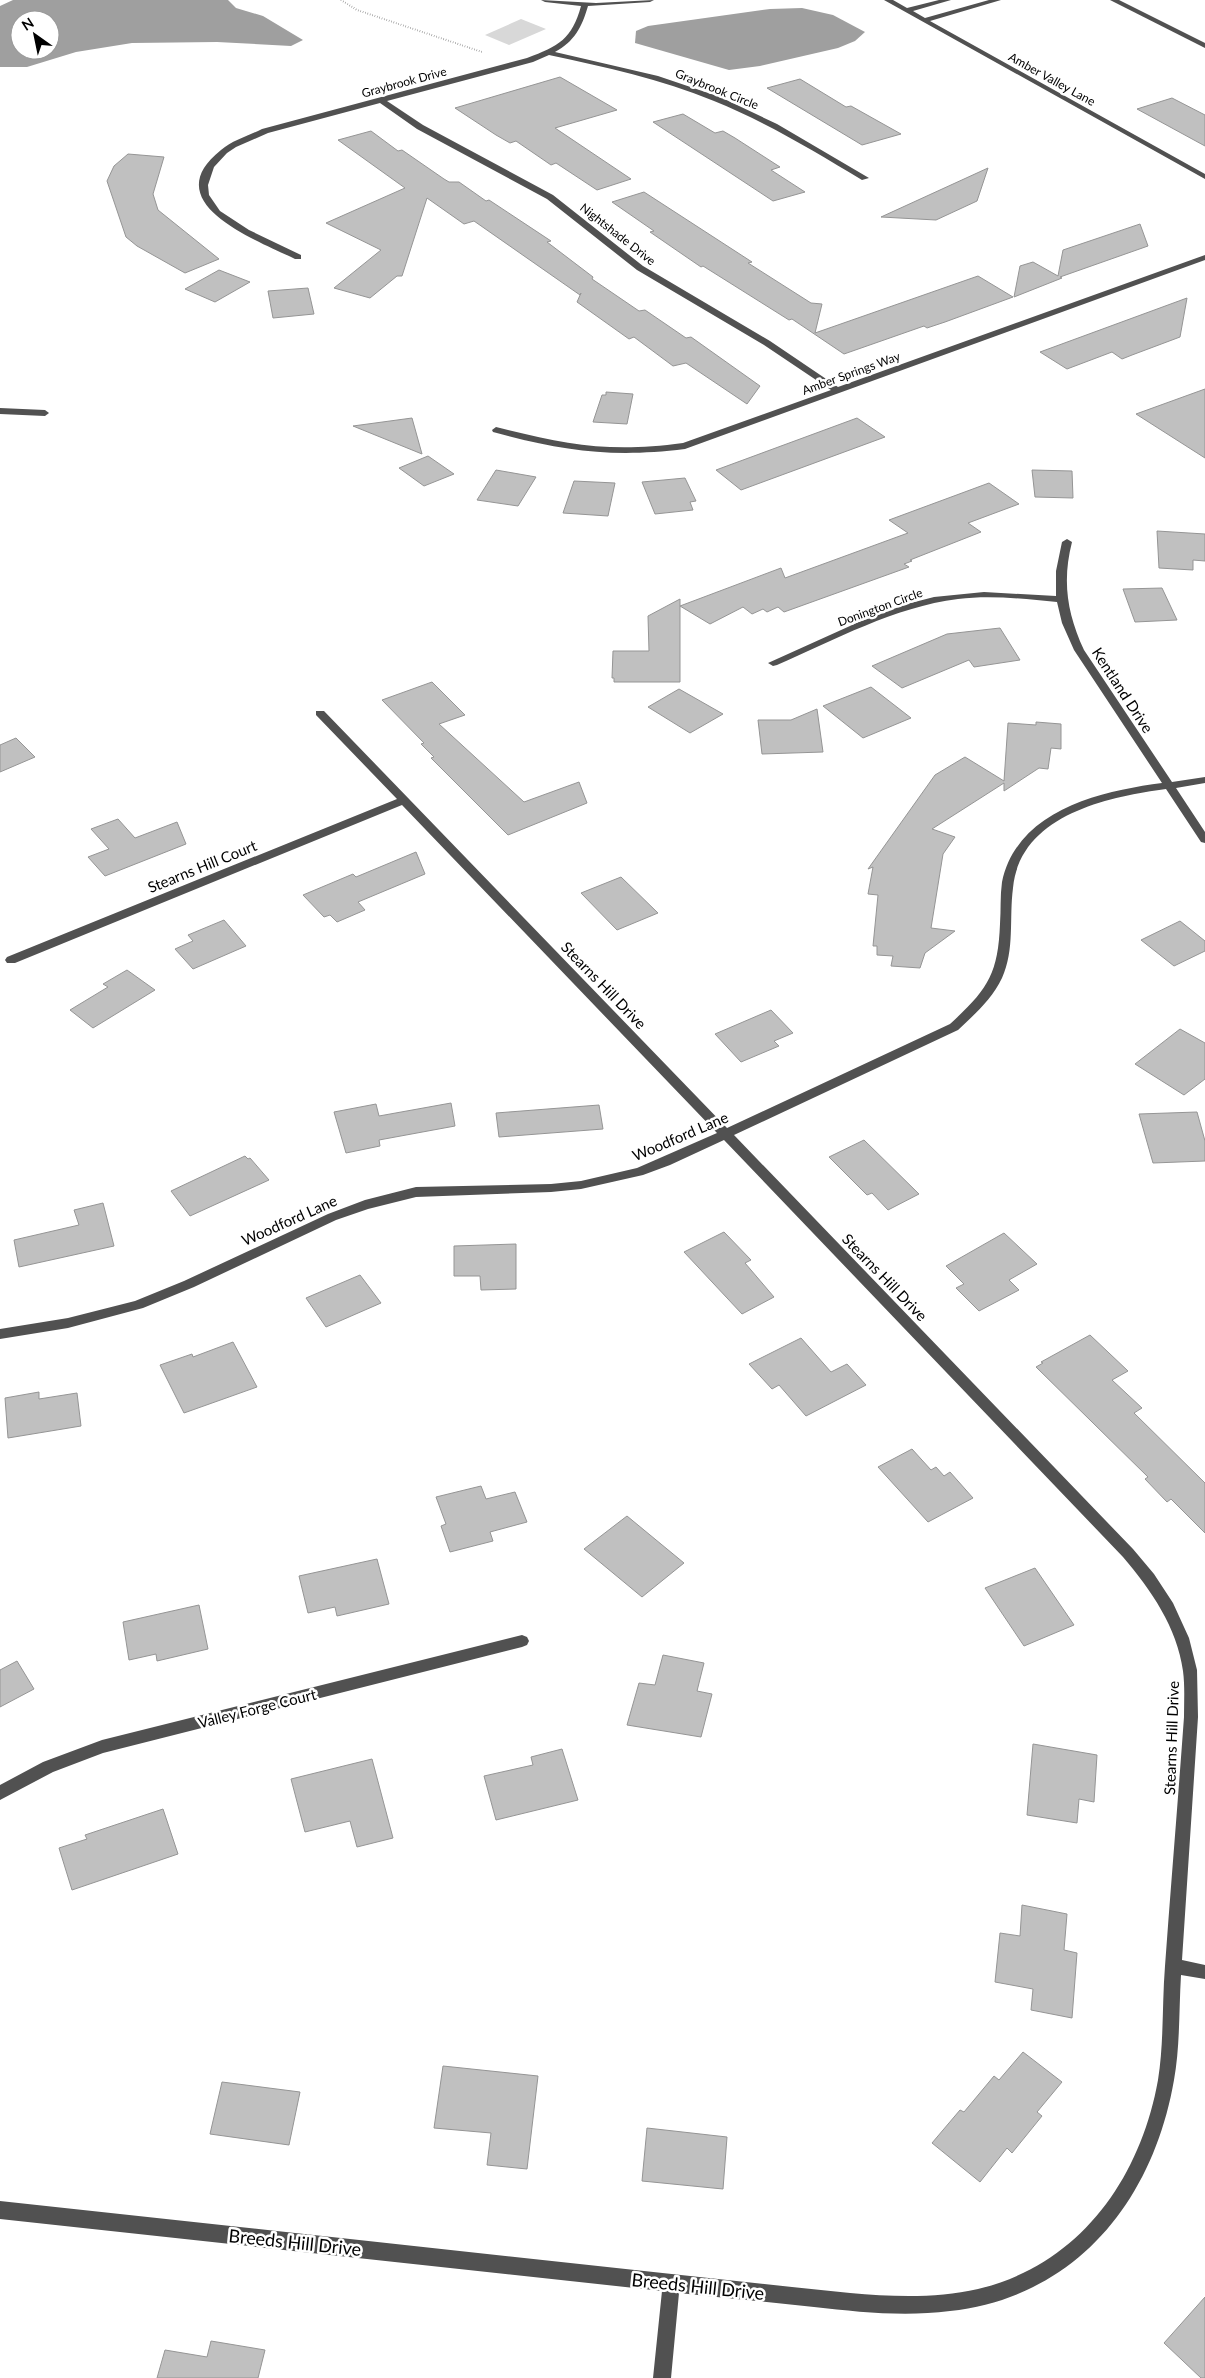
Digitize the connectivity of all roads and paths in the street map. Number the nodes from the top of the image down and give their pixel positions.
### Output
1 (341, 0) edge
2 (545, 0) edge
3 (650, 0) edge
4 (888, 0) edge
5 (947, 0) edge
6 (997, 0) edge
7 (1114, 0) edge
8 (585, 5) junction
9 (908, 10) junction
10 (924, 20) junction
11 (1205, 33) edge
12 (1188, 38) junction
13 (1205, 46) edge
14 (549, 53) junction
15 (515, 64) junction
16 (381, 100) junction
17 (1205, 177) edge
18 (865, 178) dead end
19 (298, 257) dead end
20 (1205, 257) edge
21 (838, 391) junction
22 (0, 411) edge
23 (45, 413) dead end
24 (496, 430) dead end
25 (1067, 542) dead end
26 (1061, 599) junction
27 (773, 662) dead end
28 (320, 713) dead end
29 (1205, 780) edge
30 (1168, 786) junction
31 (404, 800) junction
32 (1205, 840) edge
33 (12, 960) dead end
34 (726, 1135) junction
35 (0, 1334) edge
36 (522, 1641) dead end
37 (0, 1793) edge
38 (1173, 1966) junction
39 (1205, 1972) edge
40 (0, 2210) edge
41 (671, 2284) junction
42 (662, 2378) edge

1 - 15 path
2 - 8 street
3 - 8 street
4 - 9 street, Amber Valley Lane
5 - 9 street
6 - 10 street
7 - 12 street
8 - 14 street, Graybrook Drive
9 - 10 street, Amber Valley Lane
10 - 17 street, Amber Valley Lane
11 - 12 street
12 - 13 street
14 - 15 street, Graybrook Drive
14 - 18 street, Graybrook Circle
15 - 16 street, Graybrook Drive
16 - 19 street, Graybrook Drive
16 - 21 street, Nightshade Drive
20 - 21 street, Amber Springs Way
21 - 24 street, Amber Springs Way
22 - 23 street
25 - 26 street, Kentland Drive
26 - 27 street, Donington Circle
26 - 30 street, Kentland Drive
28 - 31 street, Stearns Hill Drive
29 - 30 street, Woodford Lane
30 - 32 street, Kentland Drive
30 - 34 street, Woodford Lane
31 - 33 street, Stearns Hill Court
31 - 34 street, Stearns Hill Drive
34 - 35 street, Woodford Lane
34 - 38 street, Stearns Hill Drive
36 - 37 street, Valley Forge Court
38 - 39 street
38 - 41 street, Breeds Hill Drive
40 - 41 street, Breeds Hill Drive
41 - 42 street

